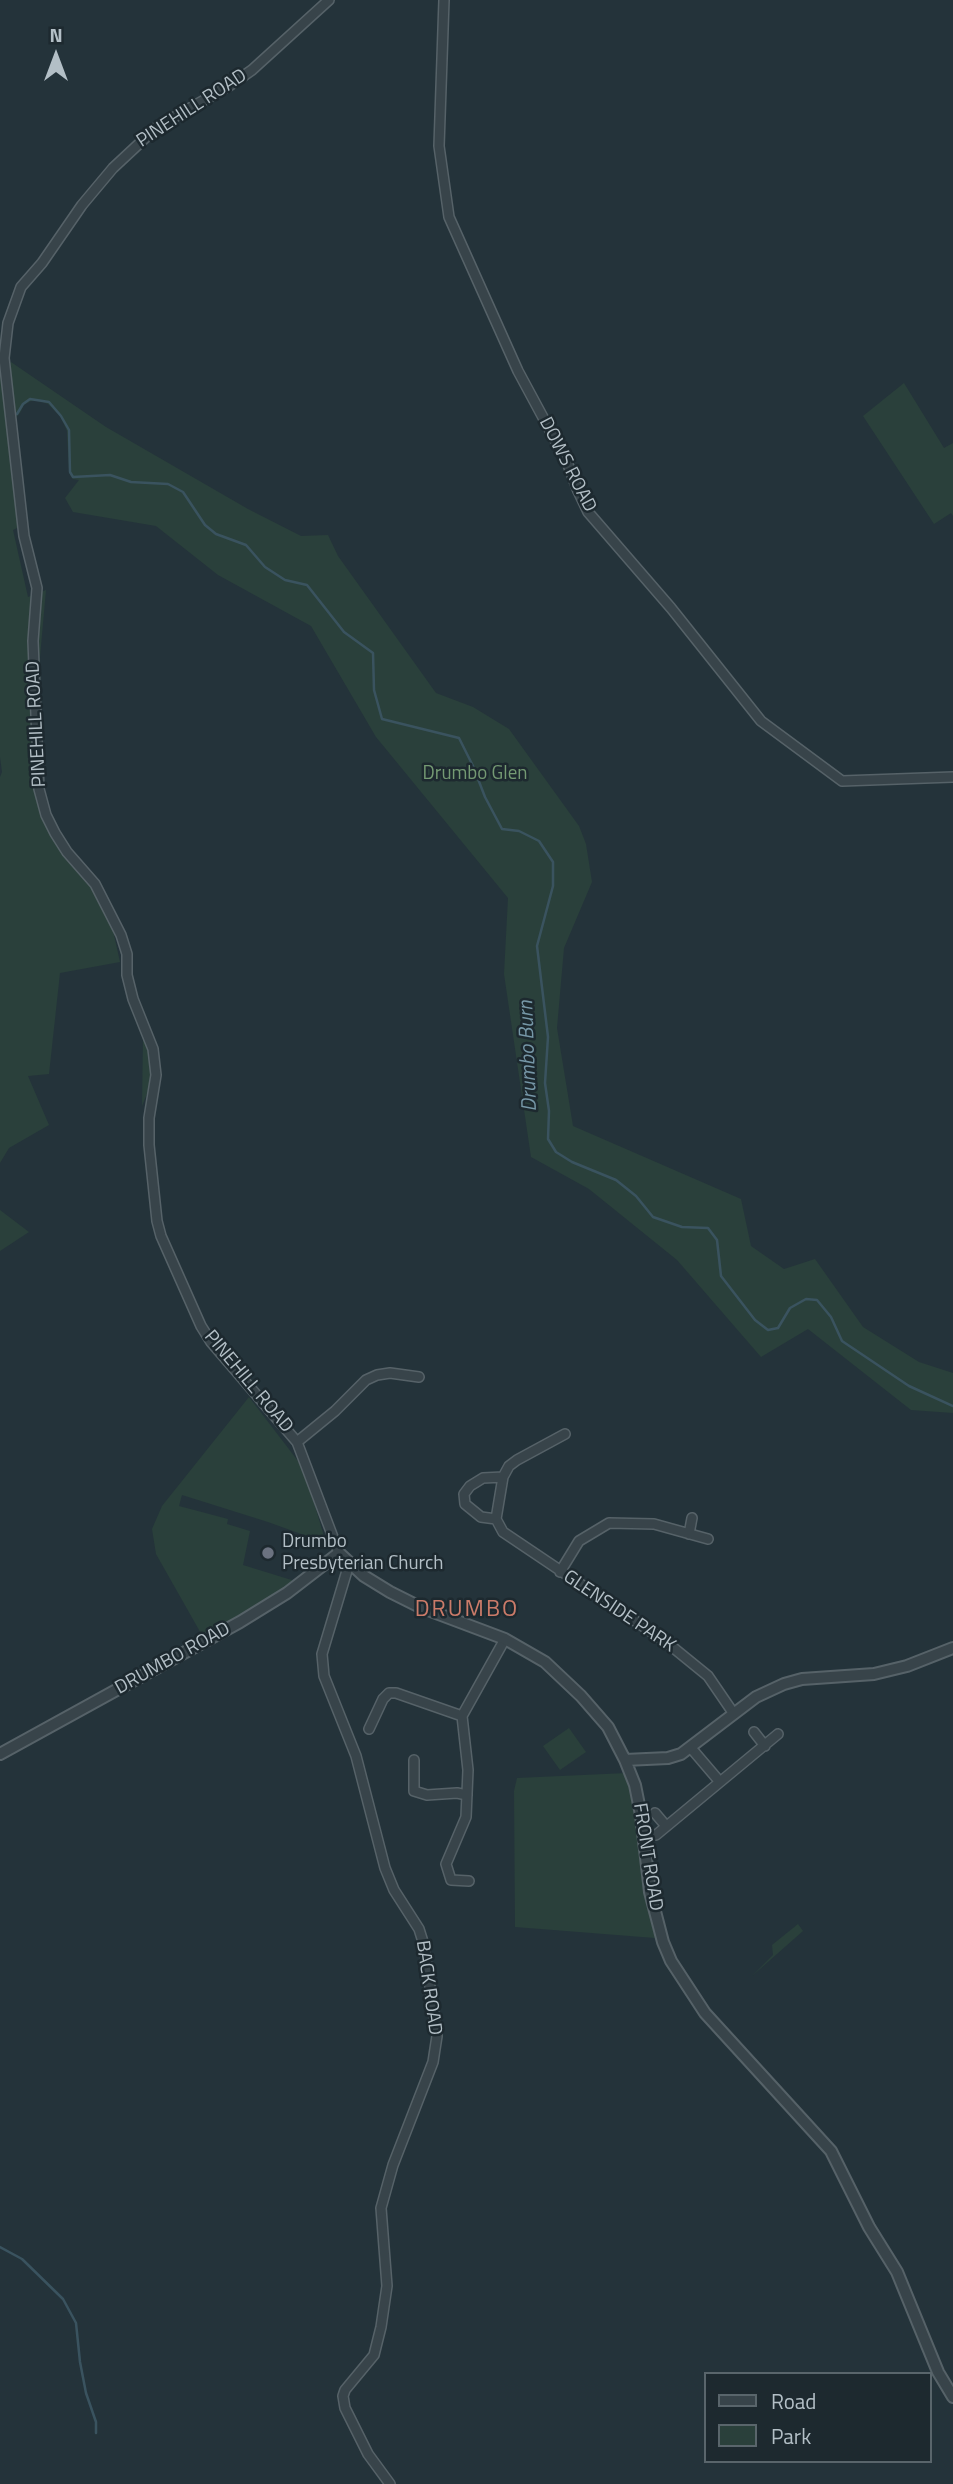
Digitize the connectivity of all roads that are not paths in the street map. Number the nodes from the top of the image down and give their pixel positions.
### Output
1 (330, 0) edge
2 (444, 0) edge
3 (5, 398) edge
4 (953, 777) edge
5 (419, 1377) dead end
6 (565, 1434) dead end
7 (297, 1442) junction
8 (503, 1477) junction
9 (692, 1518) dead end
10 (496, 1519) junction
11 (689, 1534) junction
12 (708, 1539) dead end
13 (339, 1553) junction
14 (349, 1564) junction
15 (560, 1572) junction
16 (505, 1639) junction
17 (953, 1648) edge
18 (734, 1714) junction
19 (462, 1716) junction
20 (369, 1729) dead end
21 (754, 1732) dead end
22 (778, 1734) dead end
23 (765, 1746) junction
24 (691, 1748) junction
25 (0, 1754) edge
26 (414, 1760) dead end
27 (625, 1760) junction
28 (720, 1782) junction
29 (467, 1795) junction
30 (655, 1813) dead end
31 (666, 1826) junction
32 (656, 1835) dead end
33 (469, 1881) dead end
34 (953, 2397) edge
35 (390, 2484) edge

1 - 3 street, PINEHILL ROAD
2 - 4 street, DOWS ROAD
3 - 7 street, PINEHILL ROAD
5 - 7 street
6 - 8 street, GLENSIDE PARK
7 - 13 street, PINEHILL ROAD
8 - 10 street
8 - 10 street, GLENSIDE PARK
9 - 11 street
10 - 15 street, GLENSIDE PARK
11 - 12 street
11 - 15 street
13 - 14 street, FRONT ROAD
13 - 25 street, DRUMBO ROAD
14 - 16 street, FRONT ROAD
14 - 35 street, BACK ROAD
15 - 18 street, GLENSIDE PARK
16 - 19 street
16 - 27 street, FRONT ROAD
17 - 18 street
18 - 24 street
19 - 20 street
19 - 29 street
21 - 23 street
22 - 23 street
23 - 28 street
24 - 27 street
24 - 28 street
26 - 29 street
27 - 34 street, FRONT ROAD
28 - 31 street
29 - 33 street
30 - 31 street
31 - 32 street

